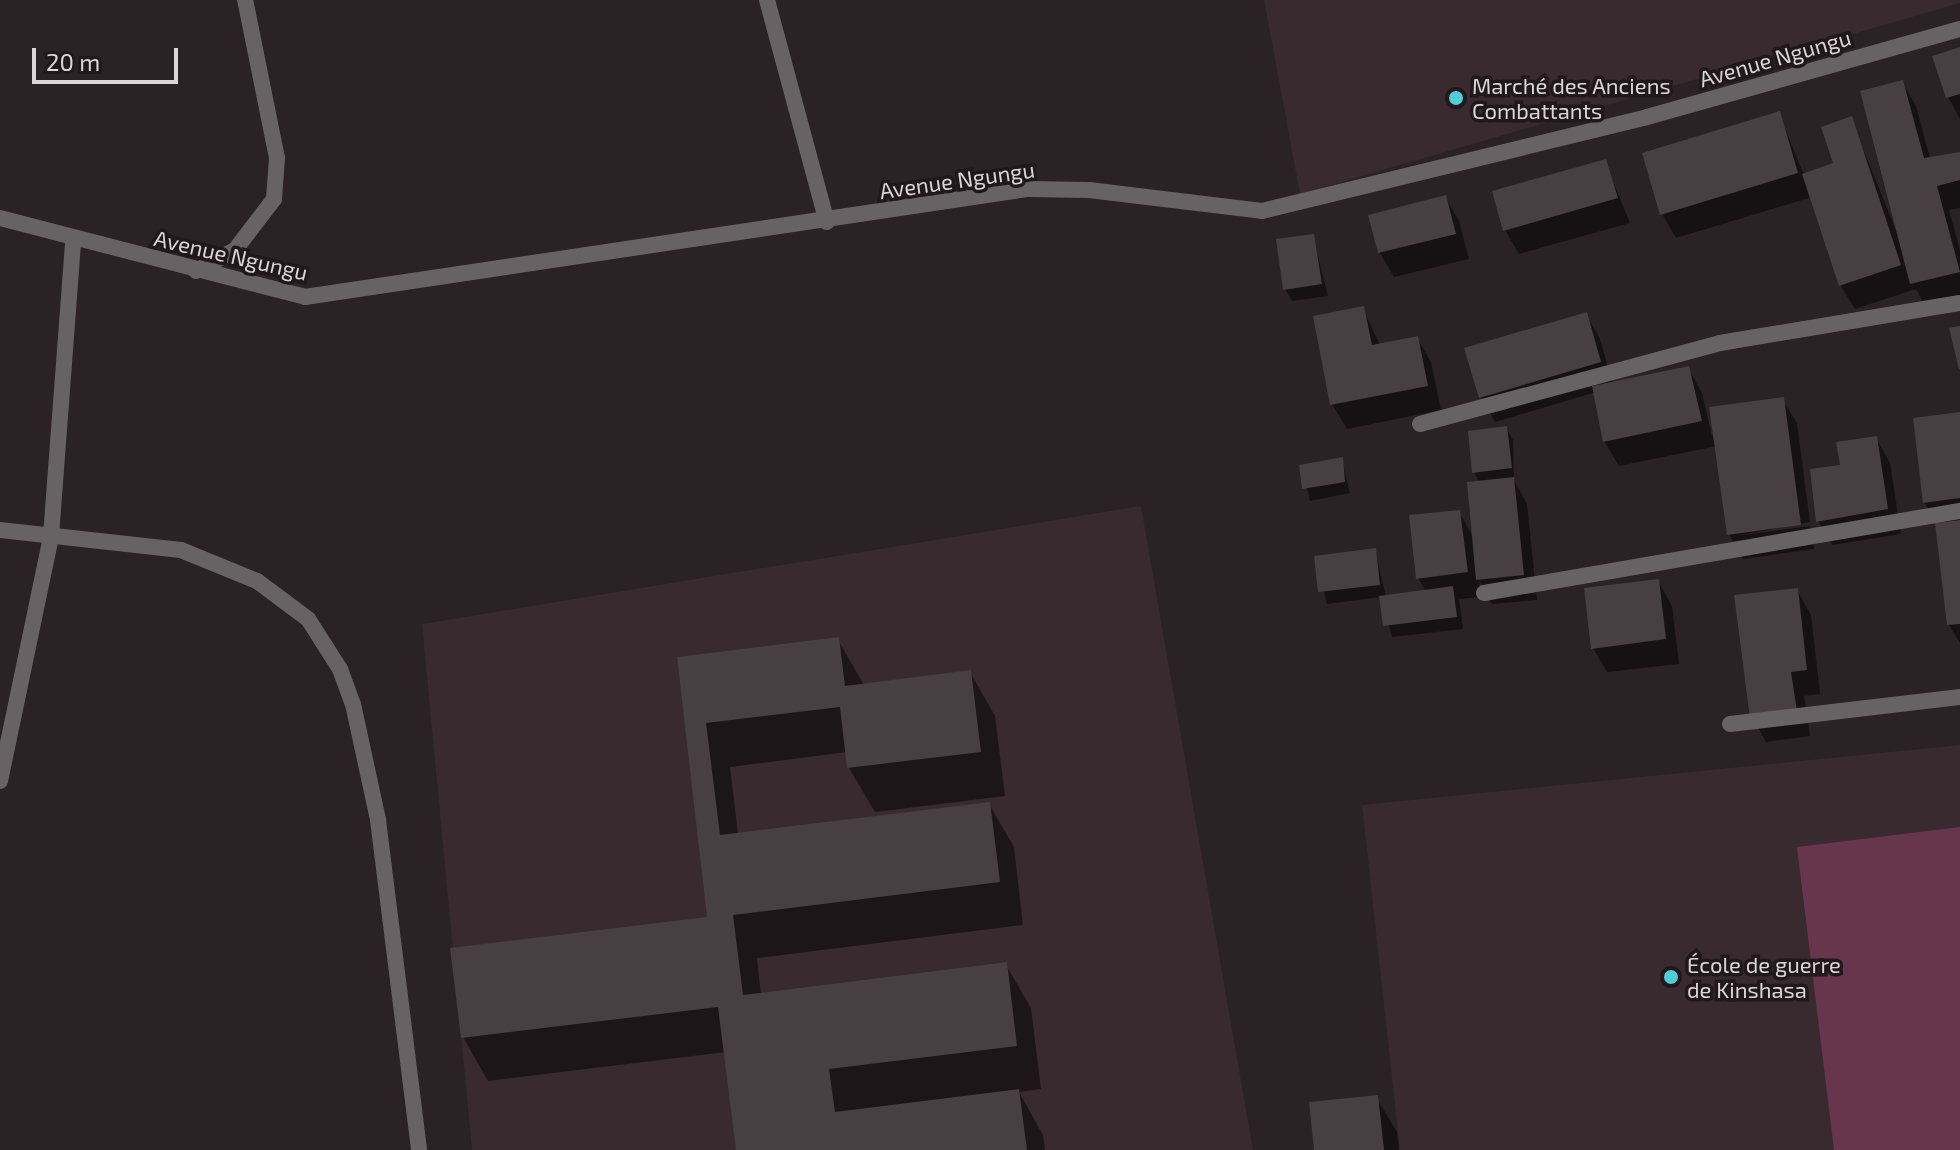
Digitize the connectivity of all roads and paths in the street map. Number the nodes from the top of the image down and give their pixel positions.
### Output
1 (245, 0) edge
2 (767, 0) edge
3 (1960, 29) edge
4 (0, 218) edge
5 (827, 222) junction
6 (73, 240) junction
7 (196, 271) junction
8 (1960, 303) edge
9 (1420, 424) dead end
10 (1960, 511) edge
11 (0, 530) edge
12 (51, 536) junction
13 (1484, 593) dead end
14 (1960, 697) edge
15 (1730, 724) dead end
16 (0, 781) edge
17 (419, 1150) edge

1 - 7 street
2 - 5 street
3 - 5 street, Avenue Ngungu
4 - 6 street, Avenue Ngungu
5 - 7 street, Avenue Ngungu
6 - 7 street, Avenue Ngungu
6 - 12 street
8 - 9 street
10 - 13 street
11 - 12 street
12 - 16 street
12 - 17 street
14 - 15 street

